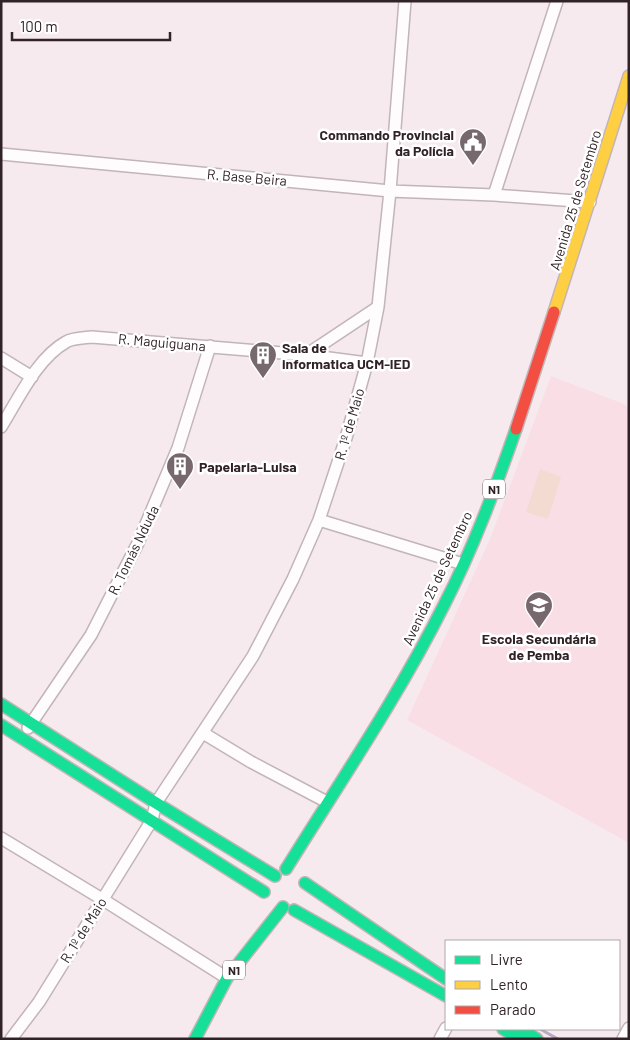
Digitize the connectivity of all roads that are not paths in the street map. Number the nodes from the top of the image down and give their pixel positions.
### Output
1 (404, 1) edge
2 (557, 1) edge
3 (629, 76) edge
4 (1, 154) edge
5 (390, 191) junction
6 (494, 195) junction
7 (590, 202) junction
8 (378, 307) junction
9 (210, 346) junction
10 (306, 355) junction
11 (1, 358) edge
12 (367, 363) junction
13 (32, 377) junction
14 (1, 427) edge
15 (320, 520) junction
16 (463, 564) junction
17 (1, 704) edge
18 (31, 723) junction
19 (1, 725) edge
20 (203, 733) junction
21 (22, 737) junction
22 (327, 802) junction
23 (156, 803) junction
24 (152, 820) junction
25 (1, 838) edge
26 (286, 869) junction
27 (275, 876) junction
28 (305, 883) junction
29 (264, 892) junction
30 (102, 899) junction
31 (297, 905) junction
32 (430, 968) junction
33 (227, 978) junction
34 (445, 978) edge
35 (422, 981) junction
36 (445, 995) edge
37 (629, 1028) edge
38 (504, 1030) edge
39 (524, 1030) edge
40 (11, 1039) edge
41 (195, 1039) edge
42 (520, 1039) edge
43 (537, 1039) edge
44 (623, 1039) edge

1 - 5 street, R. 1º de Maio
2 - 6 street
3 - 7 main road, Avenida 25 de Setembro / N1
4 - 5 street, R. Base Beira
5 - 6 street, R. Base Beira
5 - 8 street, R. 1º de Maio
6 - 7 street, R. Base Beira
7 - 16 main road, Avenida 25 de Setembro / N1
8 - 10 street
8 - 12 street, R. 1º de Maio
9 - 10 street, R. Maguiguana
9 - 13 street, R. Maguiguana
9 - 18 street, R. Tomás Nduda
10 - 12 street, R. Maguiguana
11 - 13 street
12 - 15 street, R. 1º de Maio
13 - 14 street, R. Maguiguana
15 - 16 street
15 - 20 street, R. 1º de Maio
16 - 22 main road, Avenida 25 de Setembro / N1
17 - 18 main road
18 - 21 street, R. Tomás Nduda
18 - 23 main road
19 - 21 main road
20 - 22 street
20 - 23 street, R. 1º de Maio
21 - 24 main road
22 - 26 main road, Avenida 25 de Setembro / N1
23 - 24 street, R. 1º de Maio
23 - 27 main road
24 - 29 main road
24 - 30 street, R. 1º de Maio
25 - 30 street
26 - 27 main road
26 - 28 main road
27 - 29 main road
28 - 31 main road
28 - 32 main road
29 - 31 main road
30 - 33 street
30 - 40 street, R. 1º de Maio
31 - 33 main road, N1
31 - 35 main road
32 - 34 main road
32 - 35 main road
33 - 41 main road, N1
35 - 36 main road
37 - 44 street
38 - 42 main road
39 - 43 main road

